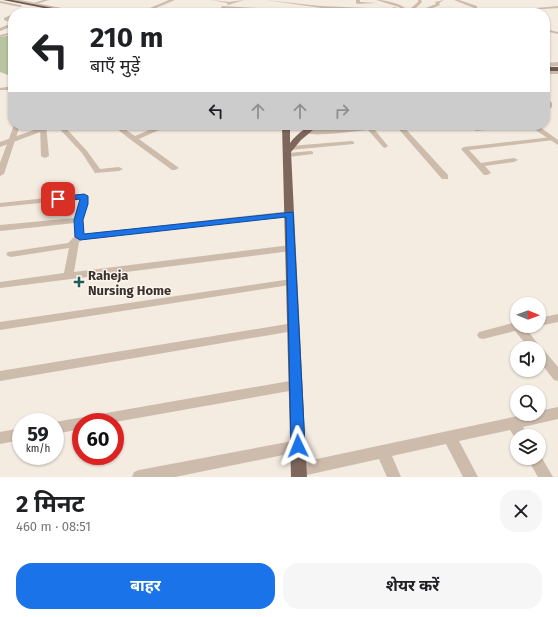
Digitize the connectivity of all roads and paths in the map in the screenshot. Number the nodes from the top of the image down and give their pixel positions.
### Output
1 (17, 0) edge
2 (47, 0) edge
3 (173, 0) edge
4 (213, 0) edge
5 (242, 0) edge
6 (267, 0) edge
7 (299, 0) edge
8 (358, 0) edge
9 (379, 0) edge
10 (442, 0) edge
11 (456, 0) edge
12 (1, 2) edge
13 (418, 2) edge
14 (229, 3) junction
15 (408, 3) dead end
16 (32, 4) junction
17 (321, 4) junction
18 (347, 4) dead end
19 (374, 5) junction
20 (222, 7) joint
21 (254, 7) junction
22 (558, 7) edge
23 (32, 8) edge
24 (37, 8) edge
25 (42, 8) edge
26 (56, 8) edge
27 (153, 8) edge
28 (257, 8) edge
29 (272, 8) edge
30 (287, 8) edge
31 (291, 8) edge
32 (296, 8) edge
33 (322, 8) edge
34 (359, 8) edge
35 (370, 8) edge
36 (395, 8) edge
37 (403, 8) edge
38 (427, 8) edge
39 (476, 8) edge
40 (547, 8) edge
41 (16, 130) edge
42 (37, 130) edge
43 (43, 130) edge
44 (64, 130) edge
45 (121, 130) edge
46 (156, 130) edge
47 (287, 130) edge
48 (308, 130) edge
49 (348, 130) edge
50 (372, 130) edge
51 (402, 130) edge
52 (539, 130) edge
53 (305, 132) junction
54 (133, 139) junction
55 (13, 141) junction
56 (555, 141) edge
57 (352, 143) dead end
58 (0, 145) edge
59 (385, 146) dead end
60 (339, 151) dead end
61 (289, 152) junction
62 (45, 156) dead end
63 (514, 160) dead end
64 (479, 165) junction
65 (174, 168) dead end
66 (119, 169) dead end
67 (487, 173) dead end
68 (0, 174) edge
69 (444, 177) dead end
70 (0, 205) edge
71 (290, 214) junction
72 (79, 220) junction
73 (0, 228) edge
74 (77, 239) junction
75 (291, 248) junction
76 (11, 254) dead end
77 (69, 275) junction
78 (292, 282) junction
79 (0, 285) edge
80 (558, 318) edge
81 (546, 321) edge
82 (0, 326) edge
83 (293, 327) junction
84 (510, 328) edge
85 (523, 333) edge
86 (484, 335) dead end
87 (530, 341) edge
88 (546, 361) edge
89 (0, 376) edge
90 (558, 376) edge
91 (295, 385) junction
92 (558, 413) edge
93 (124, 415) edge
94 (513, 423) junction
95 (517, 429) edge
96 (12, 436) edge
97 (450, 437) junction
98 (0, 438) edge
99 (298, 446) junction
100 (383, 451) junction
101 (538, 465) edge
102 (299, 473) edge
103 (139, 477) edge
104 (394, 477) edge
105 (471, 477) edge
106 (546, 477) edge

1 - 16 street
2 - 16 street
3 - 27 street
4 - 14 street
5 - 14 street
6 - 30 street
7 - 17 street
7 - 31 street
8 - 19 street
9 - 19 street
9 - 37 street
10 - 38 street
11 - 39 street
12 - 23 street
12 - 24 highway
12 - 25 highway
13 - 15 street
14 - 20 street
16 - 26 street
17 - 18 street
17 - 32 street
17 - 33 street
17 - 34 street
19 - 35 street
19 - 36 street
20 - 21 street
21 - 28 street
21 - 29 street
22 - 40 street
41 - 55 street
42 - 55 street
43 - 62 street
44 - 66 street
45 - 54 street
46 - 54 street
47 - 61 main road
48 - 53 main road
49 - 53 street
50 - 59 street
51 - 69 street
52 - 56 street
53 - 61 main road
54 - 65 street
55 - 58 street
55 - 68 street
56 - 64 street
57 - 61 street
60 - 61 street
61 - 71 main road
63 - 64 street
64 - 67 street
70 - 72 street
71 - 74 street
71 - 75 main road
72 - 73 street
72 - 74 street
74 - 76 street
74 - 77 street
75 - 77 street
75 - 78 main road
77 - 79 street
78 - 82 street
78 - 83 main road
80 - 81 street
83 - 89 street
83 - 91 main road
84 - 86 street
85 - 87 street
88 - 90 street
91 - 93 street
91 - 99 main road
92 - 94 street
94 - 95 street
94 - 97 street
96 - 98 street
97 - 100 street
97 - 105 street
99 - 102 main road
99 - 103 street
100 - 102 street
100 - 104 street
101 - 106 street

